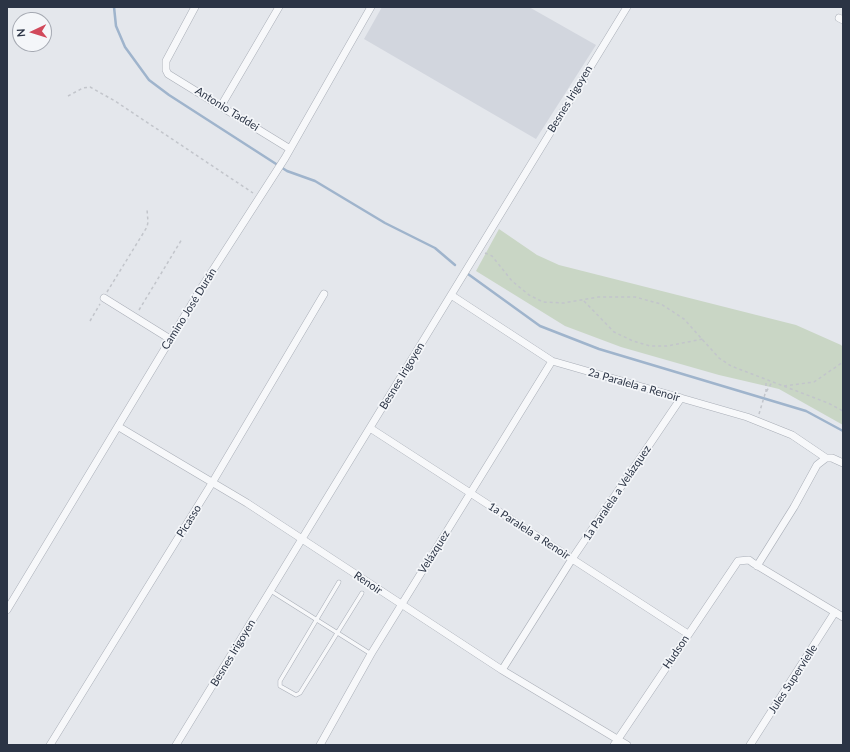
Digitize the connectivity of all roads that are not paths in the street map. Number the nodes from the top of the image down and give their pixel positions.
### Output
1 (195, 7) edge
2 (279, 7) edge
3 (371, 7) edge
4 (627, 7) edge
5 (221, 106) junction
6 (290, 149) junction
7 (324, 294) dead end
8 (451, 295) junction
9 (104, 298) road end
10 (170, 339) junction
11 (552, 361) junction
12 (681, 398) junction
13 (118, 427) junction
14 (370, 428) junction
15 (826, 458) junction
16 (843, 463) edge
17 (212, 483) junction
18 (470, 493) junction
19 (303, 538) junction
20 (572, 559) junction
21 (757, 566) junction
22 (339, 582) dead end
23 (271, 591) junction
24 (362, 593) dead end
25 (401, 606) junction
26 (7, 610) edge
27 (835, 612) junction
28 (843, 617) edge
29 (316, 619) junction
30 (337, 632) junction
31 (688, 634) junction
32 (371, 654) junction
33 (502, 670) junction
34 (616, 742) edge
35 (50, 745) edge
36 (176, 745) edge
37 (320, 745) edge
38 (626, 745) edge
39 (750, 745) edge

1 - 5 street, Antonio Taddei
2 - 5 street
3 - 6 street, Camino José Durán
4 - 8 street, Besnes Irigoyen
5 - 6 street, Antonio Taddei
6 - 10 street, Camino José Durán
7 - 17 street, Picasso
8 - 11 street, 2a Paralela a Renoir
8 - 14 street, Besnes Irigoyen
9 - 10 street
10 - 13 street, Camino José Durán
11 - 12 street, 2a Paralela a Renoir
11 - 18 street, Velázquez
12 - 15 street, 2a Paralela a Renoir
12 - 20 street, 1a Paralela a Velázquez
13 - 17 street, Renoir
13 - 26 street, Camino José Durán
14 - 18 street, 1a Paralela a Renoir
14 - 19 street, Besnes Irigoyen
15 - 16 street, 2a Paralela a Renoir
15 - 21 street
17 - 19 street, Renoir
17 - 35 street, Picasso
18 - 20 street, 1a Paralela a Renoir
18 - 25 street, Velázquez
19 - 23 street, Besnes Irigoyen
19 - 25 street, Renoir
20 - 31 street, 1a Paralela a Renoir
20 - 33 street, 1a Paralela a Velázquez
21 - 27 street
21 - 31 street, Hudson
22 - 29 lane
23 - 29 lane
23 - 36 street, Besnes Irigoyen
24 - 30 lane
25 - 32 street, Velázquez
25 - 33 street, Renoir
27 - 28 street
27 - 39 street, Jules Supervielle
29 - 30 lane
29 - 30 lane
30 - 32 lane
31 - 34 street, Hudson
32 - 37 street, Velázquez
33 - 34 street, Renoir
34 - 38 street, Renoir

